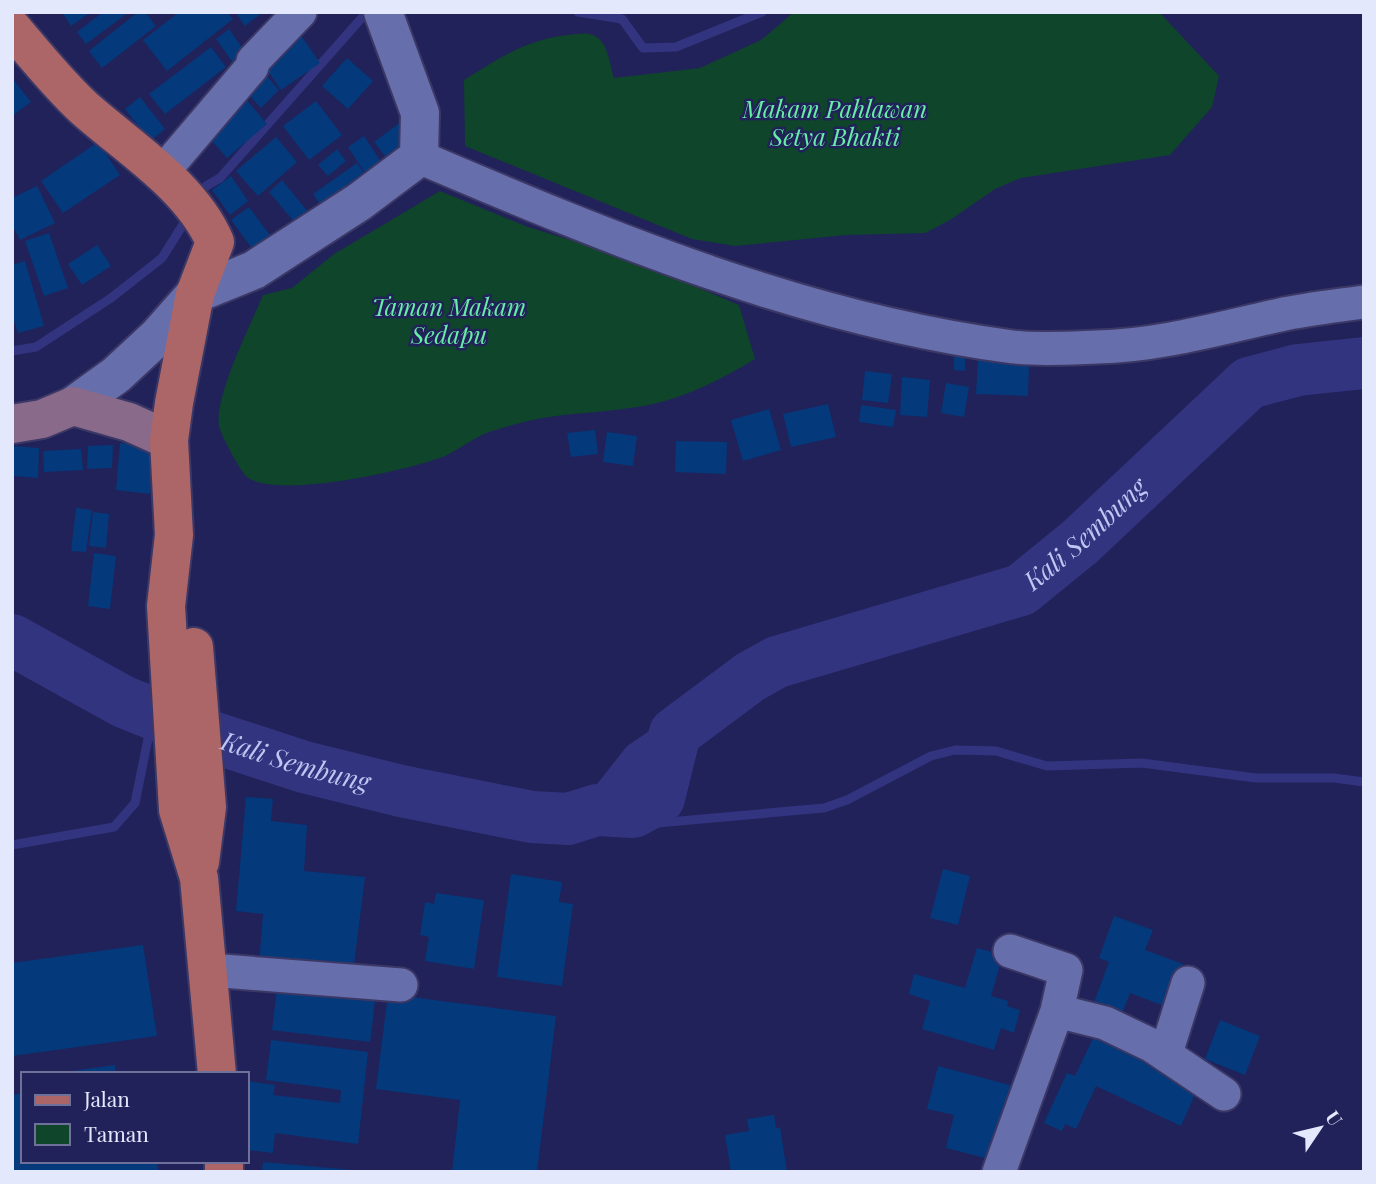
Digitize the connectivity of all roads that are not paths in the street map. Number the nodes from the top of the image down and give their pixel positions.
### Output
1 (300, 12) edge
2 (386, 20) edge
3 (12, 28) edge
4 (419, 157) junction
5 (163, 176) junction
6 (195, 294) junction
7 (1364, 302) edge
8 (73, 405) junction
9 (12, 424) edge
10 (169, 440) junction
11 (1010, 951) dead end
12 (210, 970) junction
13 (1188, 983) dead end
14 (401, 985) dead end
15 (1057, 1011) junction
16 (1166, 1053) junction
17 (217, 1072) edge
18 (1224, 1094) dead end
19 (999, 1172) edge

1 - 5 street
2 - 4 street
3 - 5 main road
4 - 6 street
4 - 7 street
5 - 6 main road
6 - 8 street
6 - 10 main road
8 - 9 main road
8 - 10 main road
10 - 12 main road
11 - 15 street
12 - 14 street
12 - 17 main road
13 - 16 street
15 - 16 street
15 - 19 street
16 - 18 street

